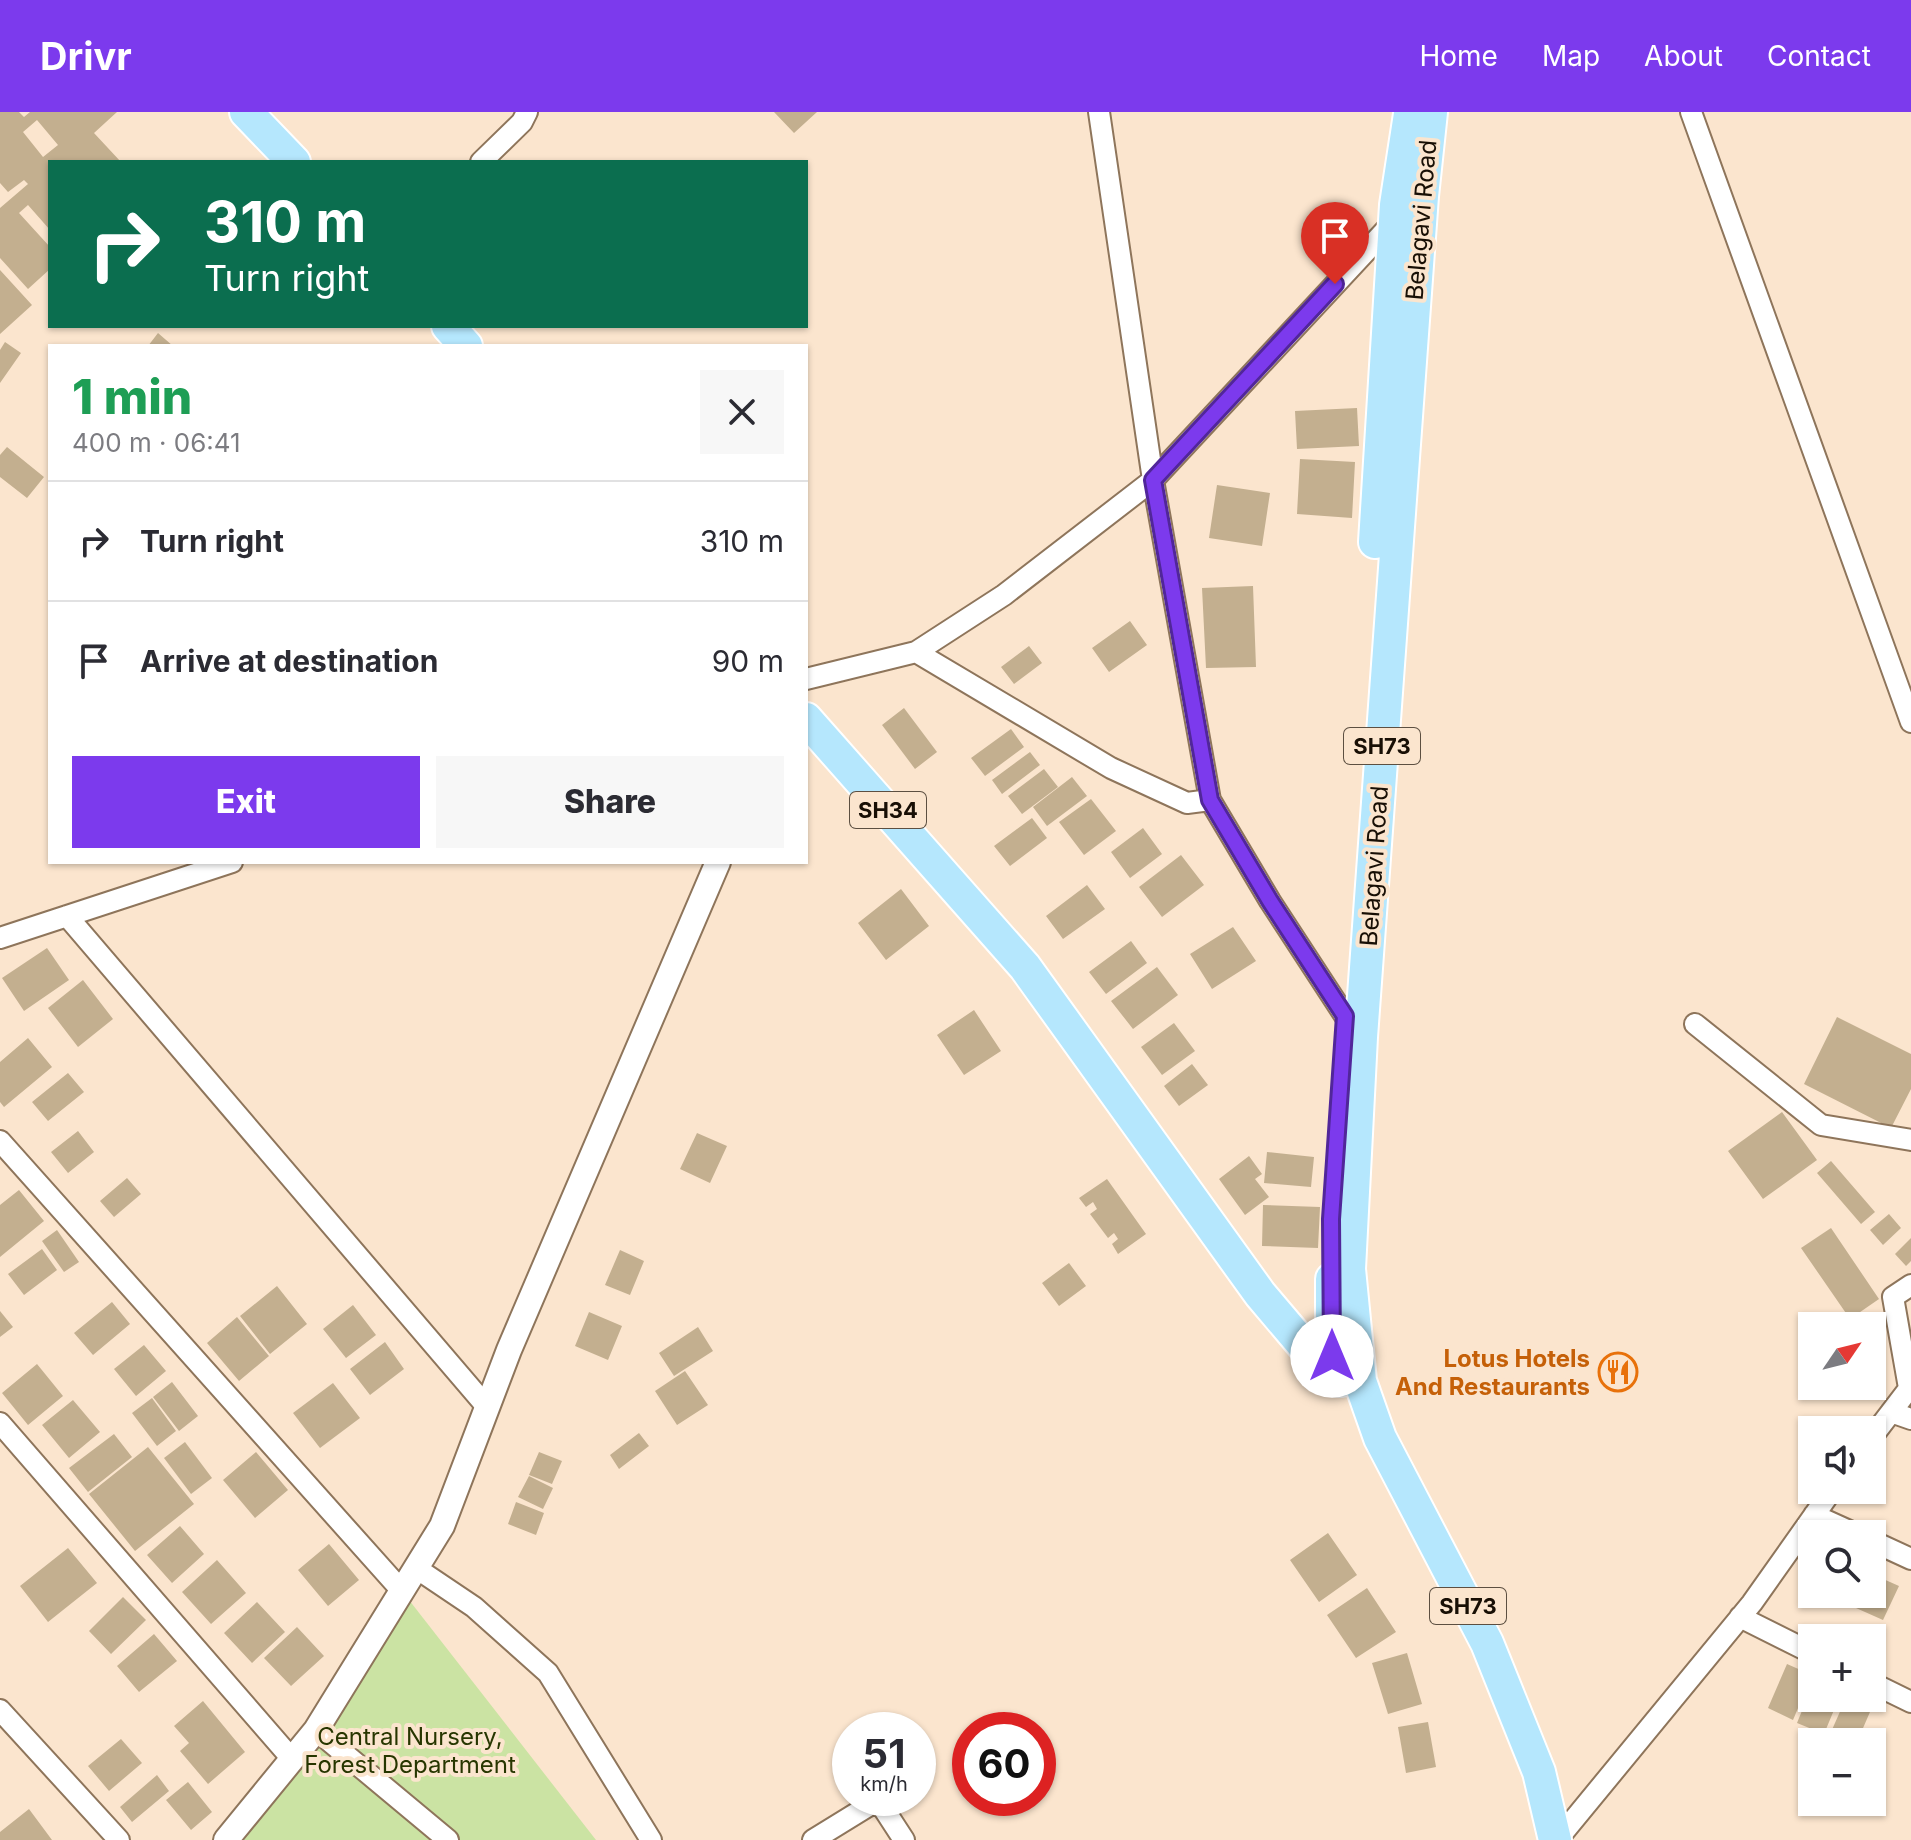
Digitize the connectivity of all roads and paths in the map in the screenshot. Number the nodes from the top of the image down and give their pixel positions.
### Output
1 (246, 112) edge
2 (527, 112) edge
3 (1099, 112) edge
4 (1410, 112) edge
5 (1431, 112) edge
6 (1691, 112) edge
7 (292, 160) edge
8 (483, 160) edge
9 (1396, 219) junction
10 (450, 328) edge
11 (464, 344) edge
12 (1153, 480) junction
13 (916, 652) junction
14 (808, 679) edge
15 (808, 721) edge
16 (1911, 722) edge
17 (1210, 800) junction
18 (226, 864) edge
19 (717, 864) edge
20 (67, 916) junction
21 (0, 938) edge
22 (1345, 1016) junction
23 (1695, 1024) dead end
24 (1911, 1140) edge
25 (0, 1141) edge
26 (1911, 1285) edge
27 (1346, 1380) junction
28 (1910, 1387) edge
29 (487, 1407) junction
30 (1891, 1412) junction
31 (1886, 1419) edge
32 (1911, 1419) edge
33 (0, 1423) edge
34 (1822, 1504) edge
35 (1814, 1515) junction
36 (1825, 1520) edge
37 (1886, 1547) edge
38 (1911, 1559) edge
39 (416, 1568) junction
40 (402, 1591) junction
41 (1740, 1617) junction
42 (1798, 1646) edge
43 (1886, 1690) edge
44 (1911, 1702) edge
45 (0, 1710) edge
46 (316, 1730) junction
47 (292, 1759) junction
48 (234, 1837) edge
49 (119, 1840) edge
50 (448, 1840) edge
51 (651, 1840) edge
52 (813, 1840) edge
53 (904, 1840) edge
54 (1556, 1840) edge

1 - 7 main road
2 - 8 street
3 - 12 street
4 - 9 main road
5 - 27 main road, Belagavi Road / SH73
6 - 16 street
9 - 12 street
9 - 22 main road
10 - 11 main road
12 - 13 street
12 - 17 street
13 - 14 street
13 - 17 street
15 - 27 main road, SH34
17 - 22 street
18 - 20 street
19 - 29 street
20 - 21 street
20 - 29 street
22 - 27 main road
23 - 24 street
25 - 40 street
26 - 28 street
27 - 54 main road, SH73
28 - 30 street
29 - 39 street
30 - 31 street
30 - 32 street
33 - 47 street
34 - 35 street
35 - 36 street
35 - 41 street
37 - 38 street
39 - 40 street
39 - 51 street
40 - 46 street
41 - 42 street
41 - 54 street
43 - 44 street
45 - 49 street
46 - 47 street
46 - 50 street
47 - 48 street
52 - 53 street

